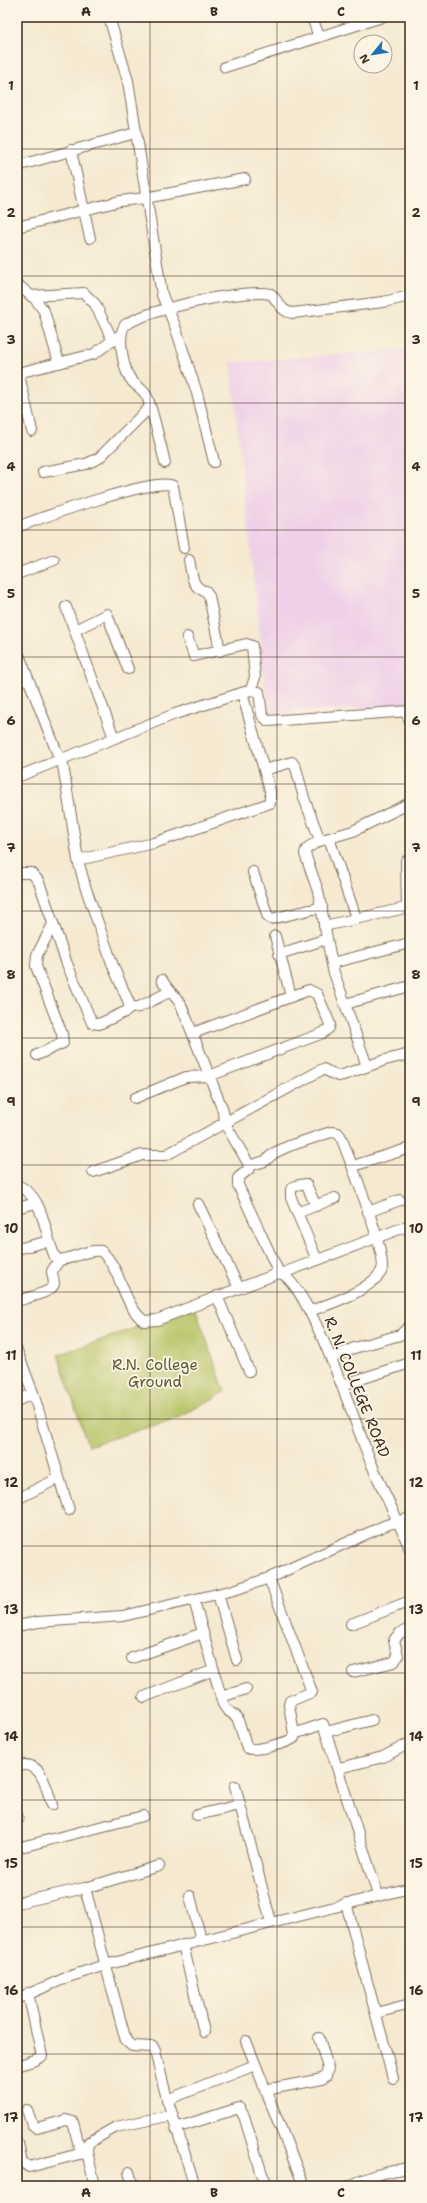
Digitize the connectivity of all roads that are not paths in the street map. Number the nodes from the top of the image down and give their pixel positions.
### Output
1 (109, 17) edge
2 (312, 17) edge
3 (382, 17) edge
4 (319, 37) junction
5 (225, 67) dead end
6 (135, 134) junction
7 (71, 150) junction
8 (17, 166) edge
9 (245, 179) dead end
10 (145, 198) junction
11 (84, 211) junction
12 (17, 227) edge
13 (90, 238) dead end
14 (17, 284) edge
15 (31, 296) junction
16 (410, 296) edge
17 (167, 309) junction
18 (117, 338) junction
19 (59, 363) junction
20 (150, 407) junction
21 (32, 431) dead end
22 (214, 462) dead end
23 (165, 463) dead end
24 (43, 472) dead end
25 (17, 527) edge
26 (184, 548) dead end
27 (54, 560) dead end
28 (189, 560) dead end
29 (17, 574) edge
30 (66, 607) dead end
31 (75, 630) junction
32 (187, 637) dead end
33 (17, 650) edge
34 (220, 650) junction
35 (128, 669) dead end
36 (22, 680) edge
37 (246, 692) junction
38 (408, 711) edge
39 (410, 721) edge
40 (114, 738) junction
41 (62, 759) junction
42 (264, 770) junction
43 (17, 778) edge
44 (410, 803) edge
45 (329, 838) junction
46 (319, 841) junction
47 (78, 860) junction
48 (406, 861) dead end
49 (253, 872) dead end
50 (17, 873) edge
51 (322, 907) junction
52 (409, 907) edge
53 (356, 918) junction
54 (53, 924) junction
55 (324, 926) junction
56 (275, 936) dead end
57 (327, 939) junction
58 (410, 943) edge
59 (279, 954) junction
60 (332, 963) junction
61 (162, 980) dead end
62 (410, 986) edge
63 (169, 992) junction
64 (291, 996) junction
65 (345, 1004) junction
66 (129, 1008) junction
67 (193, 1033) junction
68 (410, 1054) edge
69 (37, 1055) dead end
70 (367, 1066) junction
71 (209, 1076) junction
72 (135, 1098) dead end
73 (225, 1121) junction
74 (410, 1148) edge
75 (249, 1166) junction
76 (352, 1166) junction
77 (93, 1172) dead end
78 (17, 1185) edge
79 (336, 1198) dead end
80 (400, 1200) dead end
81 (36, 1203) junction
82 (198, 1204) dead end
83 (316, 1206) junction
84 (17, 1208) edge
85 (368, 1212) junction
86 (297, 1213) junction
87 (410, 1225) edge
88 (377, 1236) junction
89 (50, 1241) junction
90 (17, 1249) edge
91 (59, 1260) junction
92 (317, 1260) junction
93 (281, 1273) junction
94 (239, 1288) junction
95 (217, 1296) junction
96 (17, 1301) edge
97 (310, 1311) junction
98 (410, 1326) edge
99 (17, 1351) edge
100 (331, 1358) junction
101 (410, 1363) edge
102 (249, 1371) dead end
103 (342, 1385) junction
104 (33, 1393) junction
105 (17, 1400) edge
106 (59, 1478) junction
107 (17, 1499) edge
108 (69, 1510) dead end
109 (410, 1518) edge
110 (398, 1521) junction
111 (410, 1549) edge
112 (269, 1578) junction
113 (218, 1594) junction
114 (194, 1600) junction
115 (410, 1602) edge
116 (351, 1624) dead end
117 (17, 1626) edge
118 (410, 1629) edge
119 (203, 1633) junction
120 (132, 1658) dead end
121 (238, 1660) dead end
122 (214, 1670) junction
123 (353, 1672) dead end
124 (246, 1689) dead end
125 (144, 1697) dead end
126 (221, 1697) junction
127 (372, 1720) dead end
128 (326, 1732) junction
129 (294, 1734) junction
130 (410, 1743) edge
131 (17, 1766) edge
132 (338, 1768) junction
133 (235, 1786) dead end
134 (52, 1805) dead end
135 (240, 1805) junction
136 (196, 1815) dead end
137 (143, 1816) dead end
138 (17, 1848) edge
139 (158, 1866) dead end
140 (85, 1888) junction
141 (410, 1888) edge
142 (378, 1895) junction
143 (190, 1896) dead end
144 (17, 1903) edge
145 (346, 1903) junction
146 (271, 1922) junction
147 (202, 1940) junction
148 (183, 1945) junction
149 (105, 1965) junction
150 (28, 1994) junction
151 (17, 1999) edge
152 (410, 2004) edge
153 (376, 2013) junction
154 (204, 2032) dead end
155 (320, 2038) dead end
156 (246, 2041) dead end
157 (255, 2065) junction
158 (17, 2066) edge
159 (393, 2078) dead end
160 (265, 2090) junction
161 (167, 2100) junction
162 (27, 2110) dead end
163 (172, 2115) junction
164 (176, 2128) junction
165 (18, 2143) edge
166 (84, 2153) junction
167 (410, 2167) edge
168 (129, 2172) dead end
169 (95, 2186) edge
170 (133, 2186) edge
171 (195, 2186) edge
172 (268, 2186) edge
173 (304, 2186) edge
174 (348, 2186) edge

1 - 6 street
2 - 4 street
3 - 4 street
4 - 5 street
6 - 7 street
6 - 10 street
7 - 8 street
7 - 11 street
9 - 10 street
10 - 11 street
10 - 17 street
11 - 12 street
11 - 13 street
14 - 15 street
15 - 18 street
15 - 19 street
16 - 17 street
17 - 18 street
17 - 22 street
18 - 19 street
18 - 20 street
19 - 21 street
20 - 23 street
20 - 24 street
25 - 26 street
27 - 29 street
28 - 34 street
30 - 31 street
31 - 35 street
31 - 40 street
32 - 34 street
33 - 36 street
34 - 37 street
36 - 41 street
37 - 38 street
37 - 40 street
37 - 42 street
38 - 39 street
40 - 41 street
41 - 43 street
41 - 47 street
42 - 46 street
42 - 47 street
44 - 45 street
45 - 46 street
45 - 53 street
46 - 51 street
47 - 66 street
48 - 52 street
49 - 51 street
50 - 54 street
51 - 55 street
52 - 53 street
53 - 55 street
54 - 66 street
54 - 69 street
55 - 57 street
56 - 59 street
57 - 59 street
57 - 60 street
58 - 60 street
59 - 64 street
60 - 65 street
61 - 63 street
62 - 65 street
63 - 66 street
63 - 67 street
64 - 67 street
64 - 71 street
65 - 70 street
67 - 71 street
68 - 70 street
70 - 73 street
71 - 72 street
71 - 73 street
73 - 75 street
73 - 77 street
74 - 76 street
75 - 76 street
75 - 93 street, R. N. COLLEGE ROAD
76 - 85 street
78 - 81 street
79 - 83 street
80 - 85 street
81 - 84 street
81 - 89 street
82 - 94 street
83 - 86 street
83 - 86 street
85 - 88 street
86 - 92 street
87 - 88 street
88 - 92 street
88 - 97 street
89 - 90 street
89 - 91 street
91 - 95 street
91 - 96 street
92 - 93 street
93 - 94 street
93 - 97 street, R. N. COLLEGE ROAD
94 - 95 street
95 - 102 street
97 - 100 street, R. N. COLLEGE ROAD
98 - 100 street
99 - 104 street
100 - 103 street, R. N. COLLEGE ROAD
101 - 103 street
103 - 110 street, R. N. COLLEGE ROAD
104 - 105 street
104 - 106 street
106 - 107 street
106 - 108 street
109 - 110 street
110 - 111 street, R. N. COLLEGE ROAD
110 - 112 street
112 - 113 street
112 - 129 street
113 - 114 street
113 - 121 street
114 - 117 street
114 - 119 street
115 - 116 street
118 - 123 street
119 - 120 street
119 - 122 street
122 - 125 street
122 - 126 street
124 - 126 street
126 - 129 street
127 - 128 street
128 - 129 street
128 - 132 street
130 - 132 street
131 - 134 street
132 - 142 street
133 - 135 street
135 - 136 street
135 - 146 street
137 - 138 street
139 - 140 street
140 - 144 street
140 - 149 street
141 - 142 street
142 - 145 street
143 - 147 street
145 - 146 street
145 - 153 street
146 - 147 street
147 - 148 street
148 - 149 street
148 - 154 street
149 - 150 street
149 - 161 street
150 - 151 street
150 - 158 street
152 - 153 street
153 - 159 street
155 - 160 street
156 - 157 street
157 - 160 street
157 - 161 street
160 - 173 street
161 - 163 street
162 - 166 street
163 - 164 street
163 - 166 street
164 - 171 street
164 - 172 street
165 - 166 street
166 - 169 street
167 - 174 street
168 - 170 street

